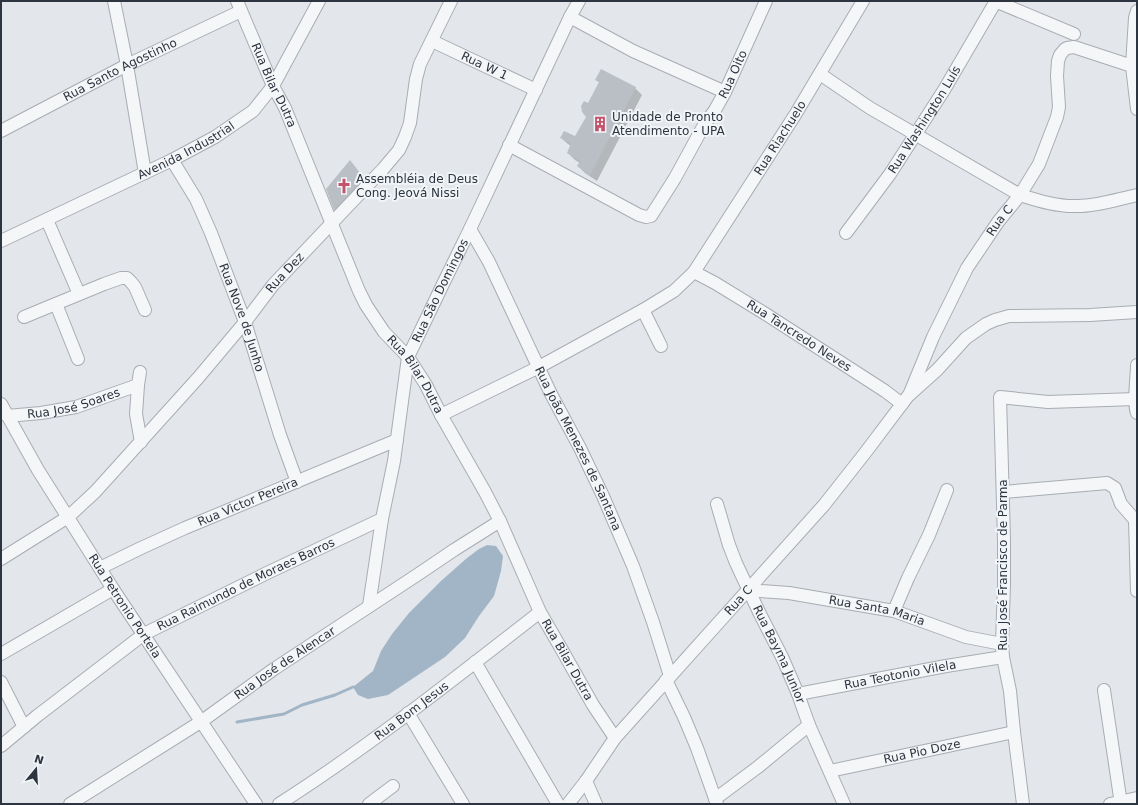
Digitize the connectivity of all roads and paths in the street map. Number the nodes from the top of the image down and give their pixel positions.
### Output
1 (114, 1) edge
2 (319, 1) edge
3 (451, 1) edge
4 (863, 1) edge
5 (996, 1) edge
6 (762, 2) edge
7 (239, 6) edge
8 (577, 7) edge
9 (1136, 8) edge
10 (1074, 34) dead end
11 (432, 41) junction
12 (127, 65) junction
13 (1132, 66) junction
14 (820, 74) junction
15 (273, 86) junction
16 (536, 90) junction
17 (726, 92) junction
18 (1137, 109) edge
19 (1, 131) edge
20 (916, 135) junction
21 (509, 145) junction
22 (172, 160) junction
23 (145, 173) junction
24 (1020, 195) junction
25 (1137, 195) edge
26 (47, 220) junction
27 (332, 223) junction
28 (470, 229) junction
29 (846, 233) dead end
30 (1, 241) edge
31 (694, 272) junction
32 (79, 294) junction
33 (56, 304) junction
34 (145, 310) dead end
35 (643, 310) junction
36 (1137, 312) edge
37 (24, 317) dead end
38 (245, 322) junction
39 (662, 346) dead end
40 (408, 357) junction
41 (78, 359) dead end
42 (1137, 365) edge
43 (539, 367) junction
44 (140, 372) dead end
45 (138, 385) junction
46 (1136, 399) junction
47 (905, 400) junction
48 (1, 404) edge
49 (1137, 412) edge
50 (441, 415) junction
51 (7, 416) junction
52 (397, 440) junction
53 (141, 442) junction
54 (297, 482) junction
55 (947, 490) dead end
56 (1003, 492) junction
57 (717, 504) dead end
58 (68, 517) junction
59 (382, 519) junction
60 (1136, 519) edge
61 (500, 521) junction
62 (1, 559) edge
63 (100, 568) junction
64 (113, 589) junction
65 (749, 589) junction
66 (1137, 591) edge
67 (369, 606) junction
68 (894, 611) junction
69 (540, 612) junction
70 (144, 634) junction
71 (1002, 644) junction
72 (1, 654) edge
73 (1003, 657) junction
74 (475, 662) junction
75 (668, 678) junction
76 (1, 682) edge
77 (1104, 690) dead end
78 (798, 694) junction
79 (408, 713) junction
80 (202, 721) junction
81 (809, 725) junction
82 (24, 727) junction
83 (1014, 732) junction
84 (615, 738) junction
85 (1, 746) edge
86 (830, 771) junction
87 (586, 781) junction
88 (393, 786) dead end
89 (1137, 798) edge
90 (716, 802) edge
91 (1117, 803) edge
92 (70, 804) edge
93 (256, 804) edge
94 (279, 804) edge
95 (369, 804) edge
96 (461, 804) edge
97 (558, 804) edge
98 (568, 804) edge
99 (596, 804) edge
100 (844, 804) edge
101 (1023, 804) edge

1 - 12 street
2 - 15 street, Avenida Industrial
3 - 11 street, Rua Dez
4 - 14 street, Rua Riachuelo
5 - 10 street
5 - 20 street, Rua Washington Luís
6 - 17 street, Rua Oito
7 - 12 street, Rua Santo Agostinho
7 - 15 street, Rua Bilar Dutra
8 - 16 street, Rua São Domingos
8 - 17 street
9 - 13 street
11 - 16 street, Rua W 1
11 - 27 street, Rua Dez
12 - 19 street, Rua Santo Agostinho
12 - 23 street
13 - 18 street
13 - 24 street, Rua C
14 - 20 street
14 - 31 street, Rua Riachuelo
15 - 22 street, Avenida Industrial
15 - 27 street, Rua Bilar Dutra
16 - 21 street, Rua São Domingos
17 - 21 street, Rua Oito
20 - 24 street
20 - 29 street, Rua Washington Luís
21 - 28 street, Rua São Domingos
22 - 23 street, Avenida Industrial
22 - 38 street, Rua Nove de Junho
23 - 26 street, Avenida Industrial
24 - 25 street
24 - 47 street, Rua C
26 - 30 street, Avenida Industrial
26 - 32 street
27 - 38 street, Rua Dez
27 - 40 street, Rua Bilar Dutra
28 - 40 street, Rua São Domingos
28 - 43 street, Rua João Menezes de Santana
31 - 35 street, Rua Riachuelo
31 - 47 street, Rua Tancredo Neves
32 - 33 street
32 - 34 street
33 - 37 street
33 - 41 street
35 - 39 street
35 - 43 street, Rua Riachuelo
36 - 47 street, Rua C
38 - 53 street, Rua Dez
38 - 54 street, Rua Nove de Junho
40 - 50 street, Rua Bilar Dutra
40 - 52 street, Rua São Domingos
42 - 46 street
43 - 50 street, Rua Riachuelo
43 - 75 street, Rua João Menezes de Santana
44 - 45 street
45 - 51 street, Rua José Soares
45 - 53 street
46 - 49 street
46 - 56 street, Rua José Francisco de Parma
47 - 65 street, Rua C
48 - 51 street, Rua Petronio Portela
50 - 61 street, Rua Bilar Dutra
51 - 58 street, Rua Petronio Portela
52 - 54 street, Rua Victor Pereira
52 - 59 street, Rua São Domingos
53 - 58 street, Rua Dez
54 - 63 street, Rua Victor Pereira
55 - 68 street
56 - 60 street
56 - 71 street, Rua José Francisco de Parma
57 - 65 street, Rua Bayma Junior
58 - 62 street, Rua Dez
58 - 63 street, Rua Petronio Portela
59 - 67 street, Rua São Domingos
59 - 70 street, Rua Raimundo de Moraes Barros
60 - 66 street
61 - 67 street, Rua José de Alencar
61 - 69 street, Rua Bilar Dutra
63 - 64 street, Rua Petronio Portela
64 - 70 street, Rua Petronio Portela
64 - 72 street
65 - 68 street, Rua Santa Maria
65 - 75 street, Rua C
65 - 78 street, Rua Bayma Junior
67 - 80 street, Rua José de Alencar
68 - 71 street, Rua Santa Maria
69 - 74 street, Rua Bom Jesus
69 - 84 street, Rua Bilar Dutra
70 - 80 street, Rua Petronio Portela
70 - 82 street, Rua Raimundo de Moraes Barros
71 - 73 street, Rua José Francisco de Parma
73 - 78 street, Rua Teotonio Vilela
73 - 83 street, Rua José Francisco de Parma
74 - 79 street, Rua Bom Jesus
74 - 97 street
75 - 84 street, Rua C
75 - 90 street, Rua João Menezes de Santana
76 - 82 street
77 - 91 street
78 - 81 street, Rua Bayma Junior
79 - 94 street, Rua Bom Jesus
79 - 96 street
80 - 92 street, Rua José de Alencar
80 - 93 street, Rua Petronio Portela
81 - 86 street, Rua Bayma Junior
81 - 90 street
82 - 85 street, Rua Raimundo de Moraes Barros
83 - 86 street, Rua Pio Doze
83 - 101 street, Rua José Francisco de Parma
84 - 87 street, Rua C
86 - 100 street, Rua Bayma Junior
87 - 98 street, Rua C
87 - 99 street
88 - 95 street
89 - 91 street

